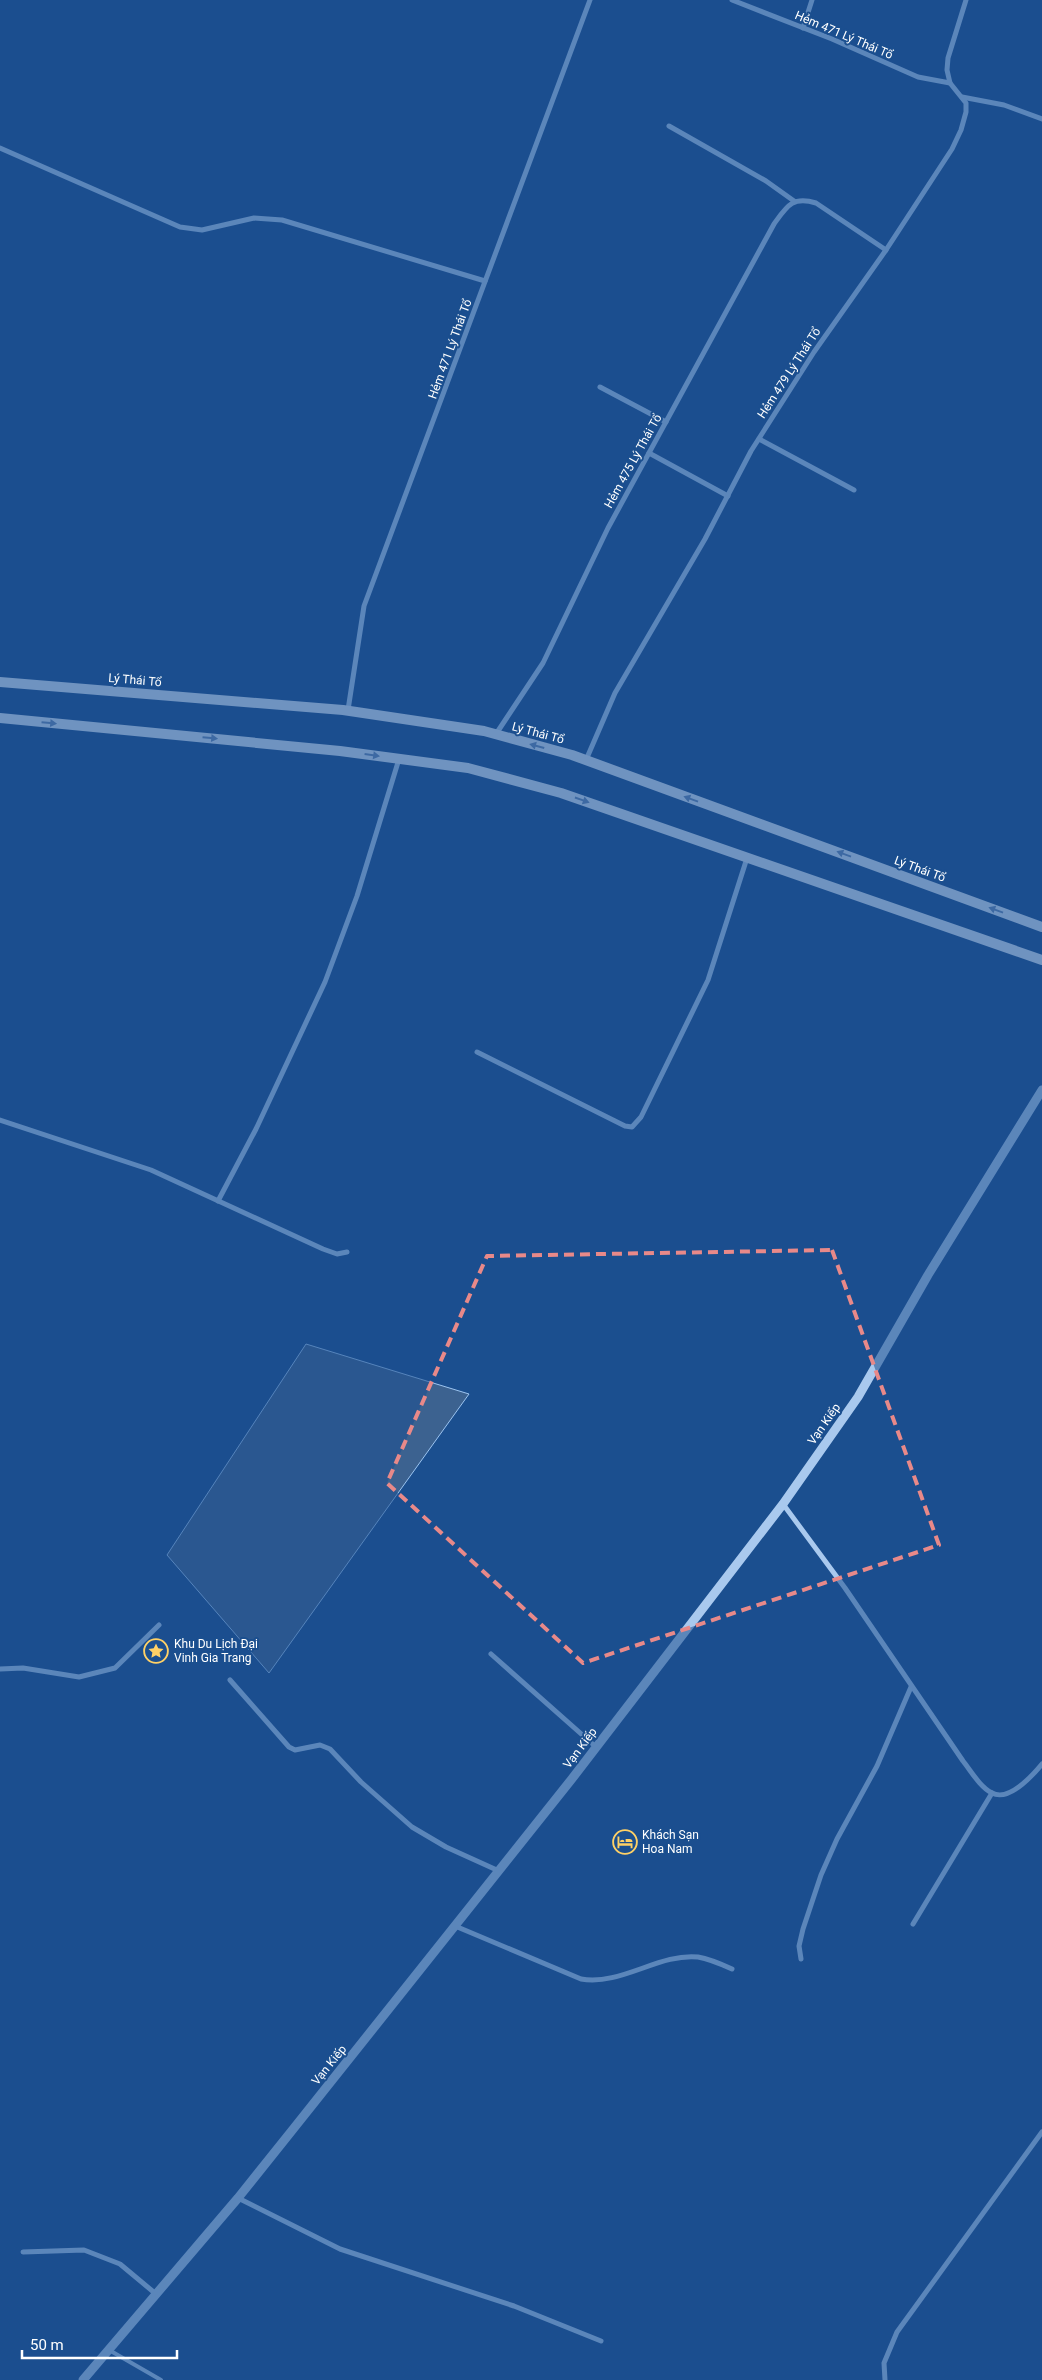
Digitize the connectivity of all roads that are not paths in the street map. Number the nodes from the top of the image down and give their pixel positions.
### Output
1 (590, 0) edge
2 (732, 0) edge
3 (812, 0) edge
4 (966, 0) edge
5 (803, 28) junction
6 (950, 83) junction
7 (962, 97) junction
8 (1042, 119) edge
9 (669, 126) dead end
10 (0, 148) edge
11 (794, 201) junction
12 (886, 250) junction
13 (485, 280) junction
14 (600, 387) dead end
15 (666, 422) junction
16 (759, 439) junction
17 (649, 453) junction
18 (854, 490) dead end
19 (728, 496) junction
20 (0, 682) edge
21 (348, 710) junction
22 (0, 718) edge
23 (496, 734) junction
24 (399, 759) junction
25 (586, 760) junction
26 (747, 858) junction
27 (1042, 927) edge
28 (1042, 960) edge
29 (477, 1052) dead end
30 (1042, 1090) edge
31 (0, 1120) edge
32 (218, 1201) junction
33 (348, 1252) dead end
34 (783, 1504) junction
35 (159, 1625) dead end
36 (491, 1654) dead end
37 (0, 1668) edge
38 (230, 1680) dead end
39 (911, 1687) junction
40 (596, 1747) junction
41 (1042, 1764) edge
42 (992, 1793) junction
43 (499, 1871) junction
44 (913, 1924) dead end
45 (455, 1926) junction
46 (801, 1959) dead end
47 (732, 1969) dead end
48 (1042, 2132) edge
49 (238, 2198) junction
50 (24, 2252) dead end
51 (156, 2294) junction
52 (601, 2341) dead end
53 (108, 2350) junction
54 (83, 2380) edge
55 (161, 2380) edge
56 (885, 2380) edge

1 - 13 street, Hẻm 471 Lý Thái Tổ
2 - 5 street, Hẻm 471 Lý Thái Tổ
3 - 5 street
4 - 6 street
5 - 6 street, Hẻm 471 Lý Thái Tổ
6 - 7 street
7 - 8 street
7 - 12 street, Hẻm 479 Lý Thái Tổ
9 - 11 street
10 - 13 street
11 - 12 street
11 - 15 street, Hẻm 475 Lý Thái Tổ
12 - 16 street, Hẻm 479 Lý Thái Tổ
13 - 21 street, Hẻm 471 Lý Thái Tổ
14 - 15 street
15 - 17 street, Hẻm 475 Lý Thái Tổ
16 - 18 street
16 - 19 street, Hẻm 479 Lý Thái Tổ
17 - 19 street
17 - 23 street, Hẻm 475 Lý Thái Tổ
19 - 25 street, Hẻm 479 Lý Thái Tổ
20 - 21 main road, Lý Thái Tổ
21 - 23 main road, Lý Thái Tổ
22 -> 24 main road
25 -> 23 main road, Lý Thái Tổ
24 -> 26 main road
24 - 32 street
27 -> 25 main road, Lý Thái Tổ
26 - 28 main road
26 - 29 street
30 - 34 street, Vạn Kiếp
31 - 32 street
32 - 33 street
34 - 39 street
34 - 40 street, Vạn Kiếp
35 - 37 street
36 - 40 street
38 - 43 street
39 - 42 street
39 - 46 street
40 - 43 street, Vạn Kiếp
41 - 42 street
42 - 44 street
43 - 45 street, Vạn Kiếp
45 - 47 street
45 - 49 street, Vạn Kiếp
48 - 56 street
49 - 51 street, Vạn Kiếp
49 - 52 street
50 - 51 street
51 - 53 street, Vạn Kiếp
53 - 54 street, Vạn Kiếp
53 - 55 lane

